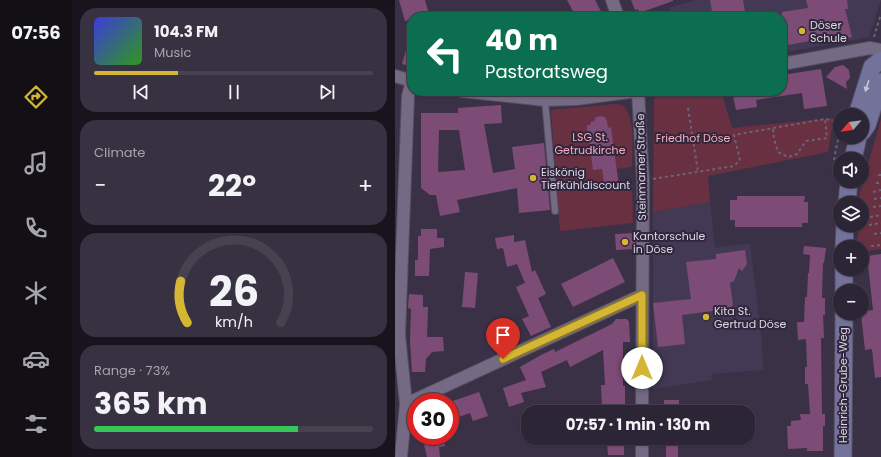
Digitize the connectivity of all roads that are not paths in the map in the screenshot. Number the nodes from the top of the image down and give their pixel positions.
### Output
1 (612, 0) edge
2 (616, 12) edge
3 (877, 53) edge
4 (787, 63) edge
5 (395, 76) edge
6 (407, 80) edge
7 (881, 82) edge
8 (408, 96) edge
9 (509, 96) edge
10 (599, 96) edge
11 (638, 96) edge
12 (545, 100) junction
13 (859, 108) edge
14 (869, 119) edge
15 (555, 211) dead end
16 (642, 295) junction
17 (843, 320) edge
18 (406, 404) junction
19 (642, 405) edge
20 (642, 445) edge
21 (399, 456) edge
22 (642, 457) edge
23 (843, 457) edge

1 - 2 street
3 - 4 street
3 -> 13 street
5 - 6 street
7 - 14 street
8 - 18 street
9 - 12 street
10 - 12 street
11 - 16 street, Steinmarner Straße
12 - 15 lane
16 - 18 street
16 - 19 street, Steinmarner Straße
17 - 23 street, Heinrich-Grube-Weg
18 - 21 street
20 - 22 street

